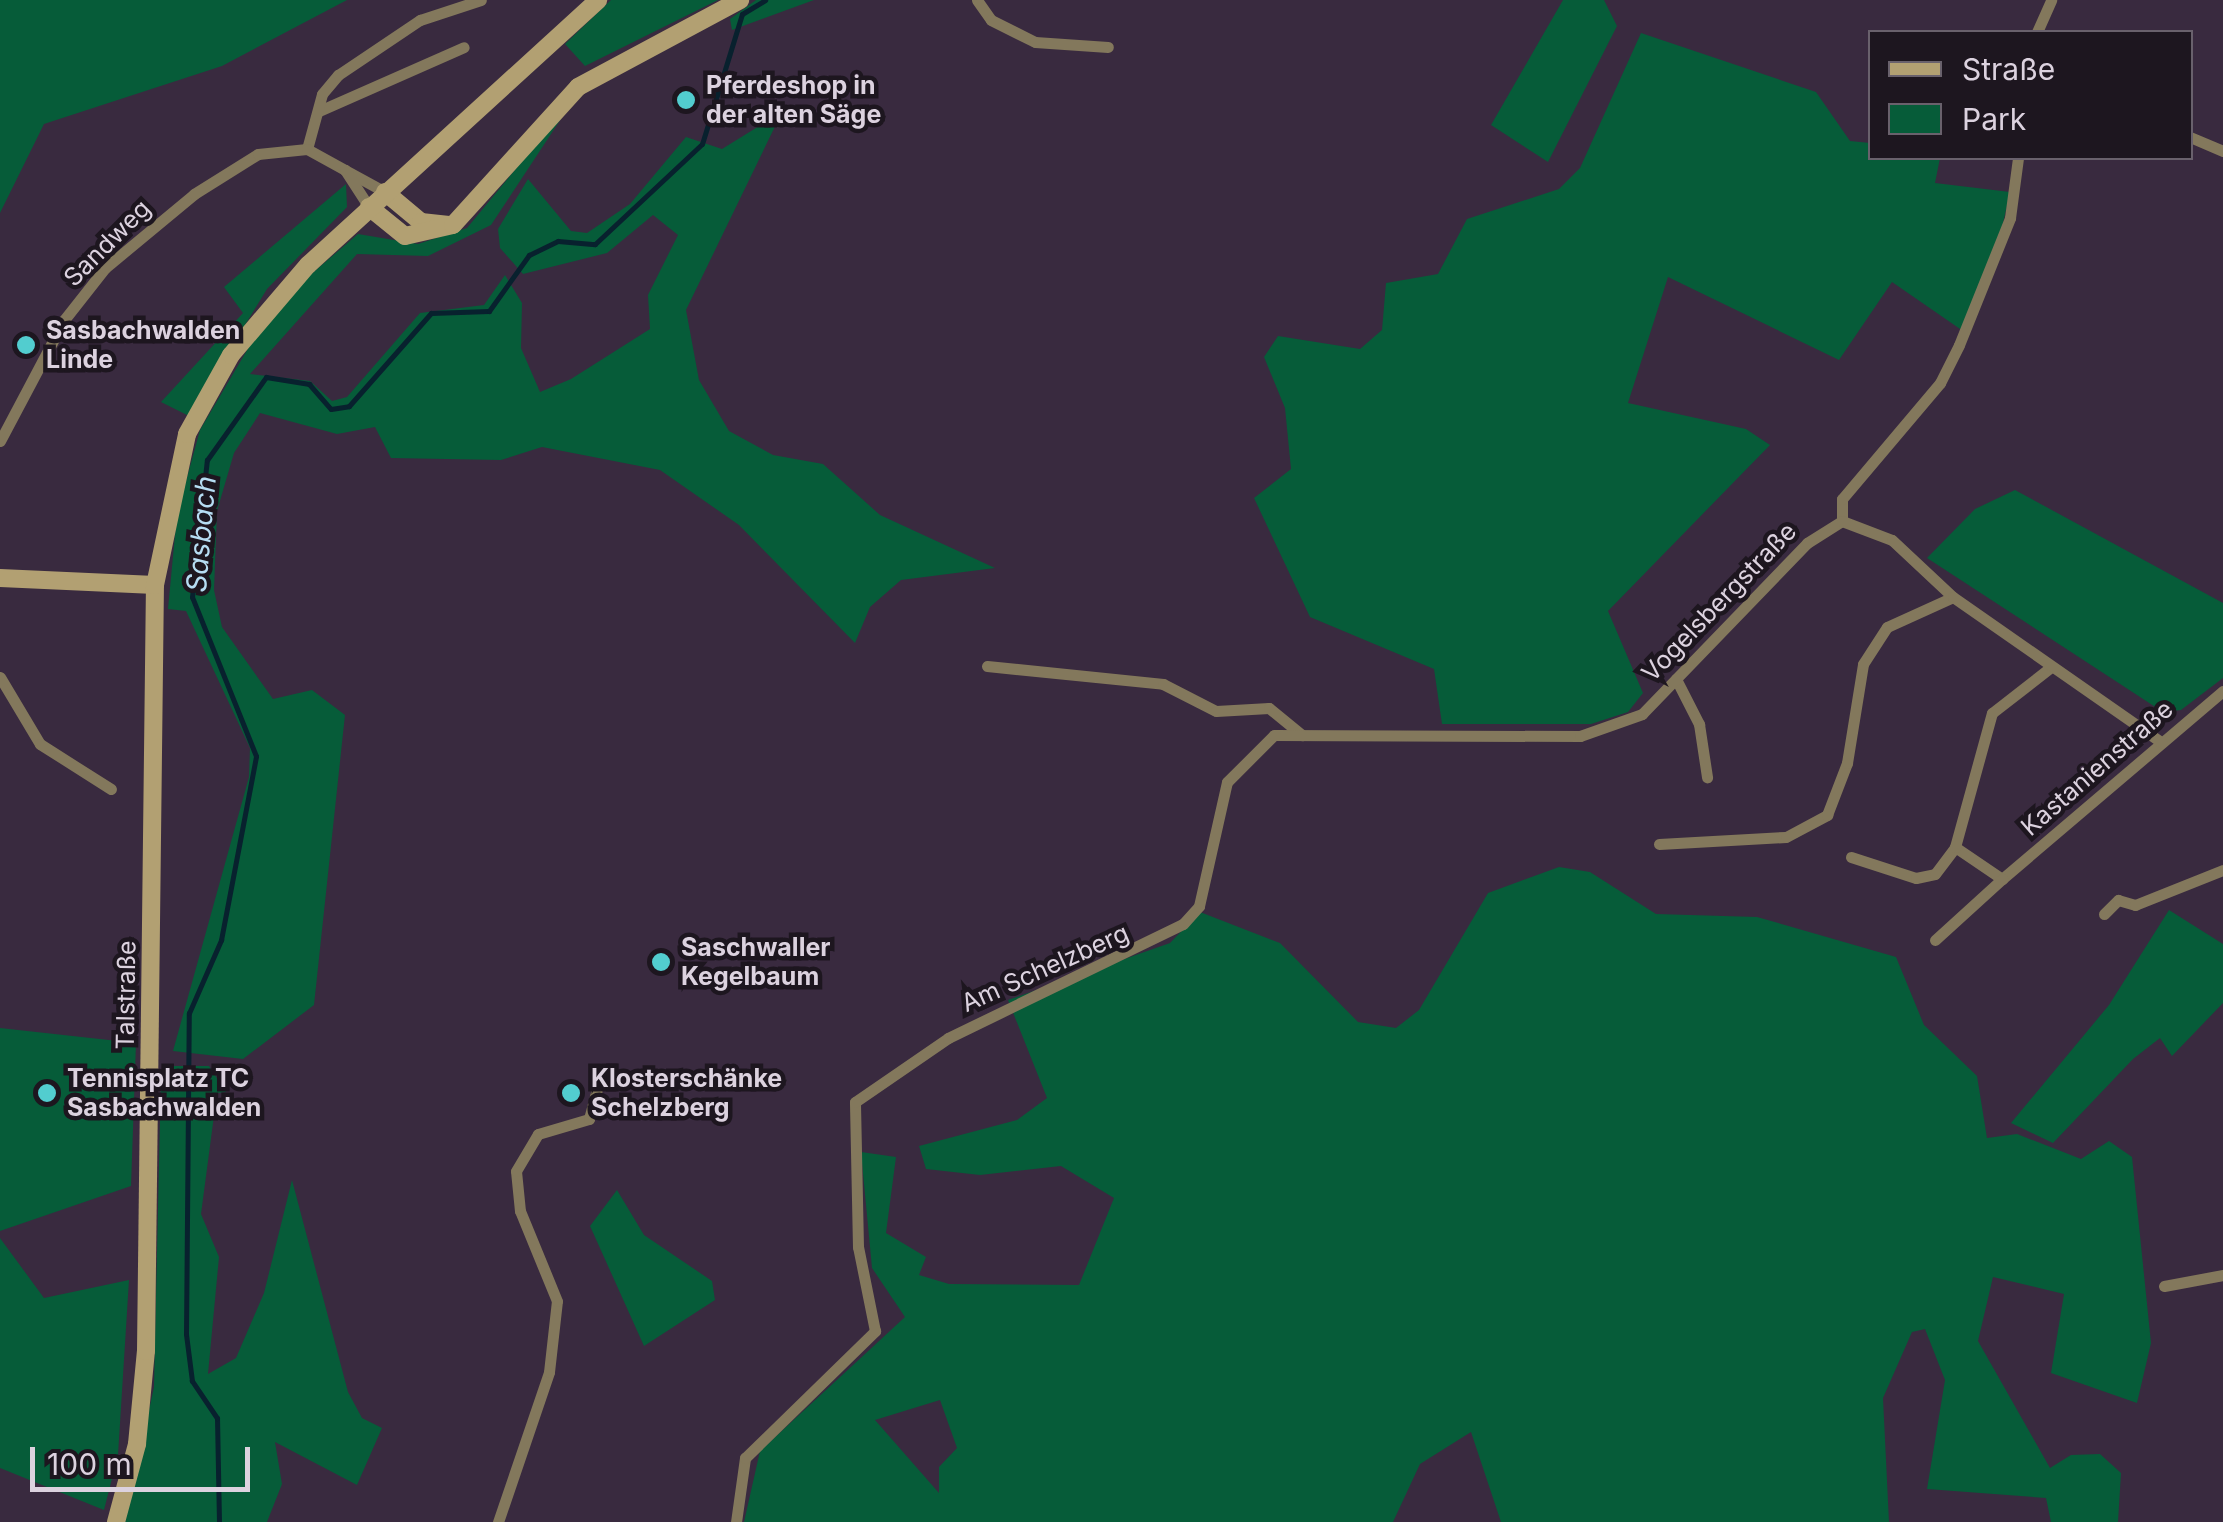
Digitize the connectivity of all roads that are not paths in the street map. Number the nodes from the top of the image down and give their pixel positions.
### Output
1 (481, 0) edge
2 (598, 0) edge
3 (740, 0) edge
4 (978, 0) edge
5 (2051, 0) edge
6 (2037, 30) edge
7 (1108, 47) dead end
8 (464, 48) dead end
9 (319, 111) junction
10 (2193, 138) edge
11 (307, 148) junction
12 (2223, 151) edge
13 (2018, 160) edge
14 (345, 170) junction
15 (386, 192) junction
16 (370, 207) junction
17 (453, 225) junction
18 (0, 441) edge
19 (1842, 521) junction
20 (0, 578) edge
21 (155, 585) junction
22 (1953, 597) junction
23 (987, 666) dead end
24 (2051, 666) junction
25 (0, 677) edge
26 (1676, 679) junction
27 (2223, 691) edge
28 (1302, 735) junction
29 (2161, 742) junction
30 (1707, 778) dead end
31 (111, 789) dead end
32 (1659, 844) dead end
33 (1955, 847) junction
34 (1851, 858) dead end
35 (2223, 870) edge
36 (2002, 879) junction
37 (2104, 914) dead end
38 (1935, 940) dead end
39 (601, 1074) dead end
40 (2223, 1275) edge
41 (2164, 1286) dead end
42 (116, 1522) edge
43 (498, 1522) edge
44 (736, 1522) edge

1 - 9 street
2 - 15 main road, Talstraße
3 - 17 main road
4 - 7 street
5 - 6 street
8 - 9 street
9 - 11 street
10 - 12 street
11 - 14 street
11 - 18 street, Sandweg
13 - 19 street
14 - 15 street
14 - 16 street
15 - 16 main road, Talstraße
15 - 17 main road
16 - 17 main road
16 - 21 main road, Talstraße
19 - 22 street
19 - 26 street, Vogelsbergstraße
20 - 21 main road
21 - 42 main road, Talstraße
22 - 24 street
22 - 32 street
23 - 28 street
24 - 29 street
24 - 33 street
25 - 31 street
26 - 28 street, Vogelsbergstraße
26 - 30 street
27 - 29 street, Kastanienstraße
28 - 44 street, Am Schelzberg
29 - 36 street, Kastanienstraße
33 - 34 street
33 - 36 street
35 - 37 street
36 - 38 street, Kastanienstraße
39 - 43 street
40 - 41 street

